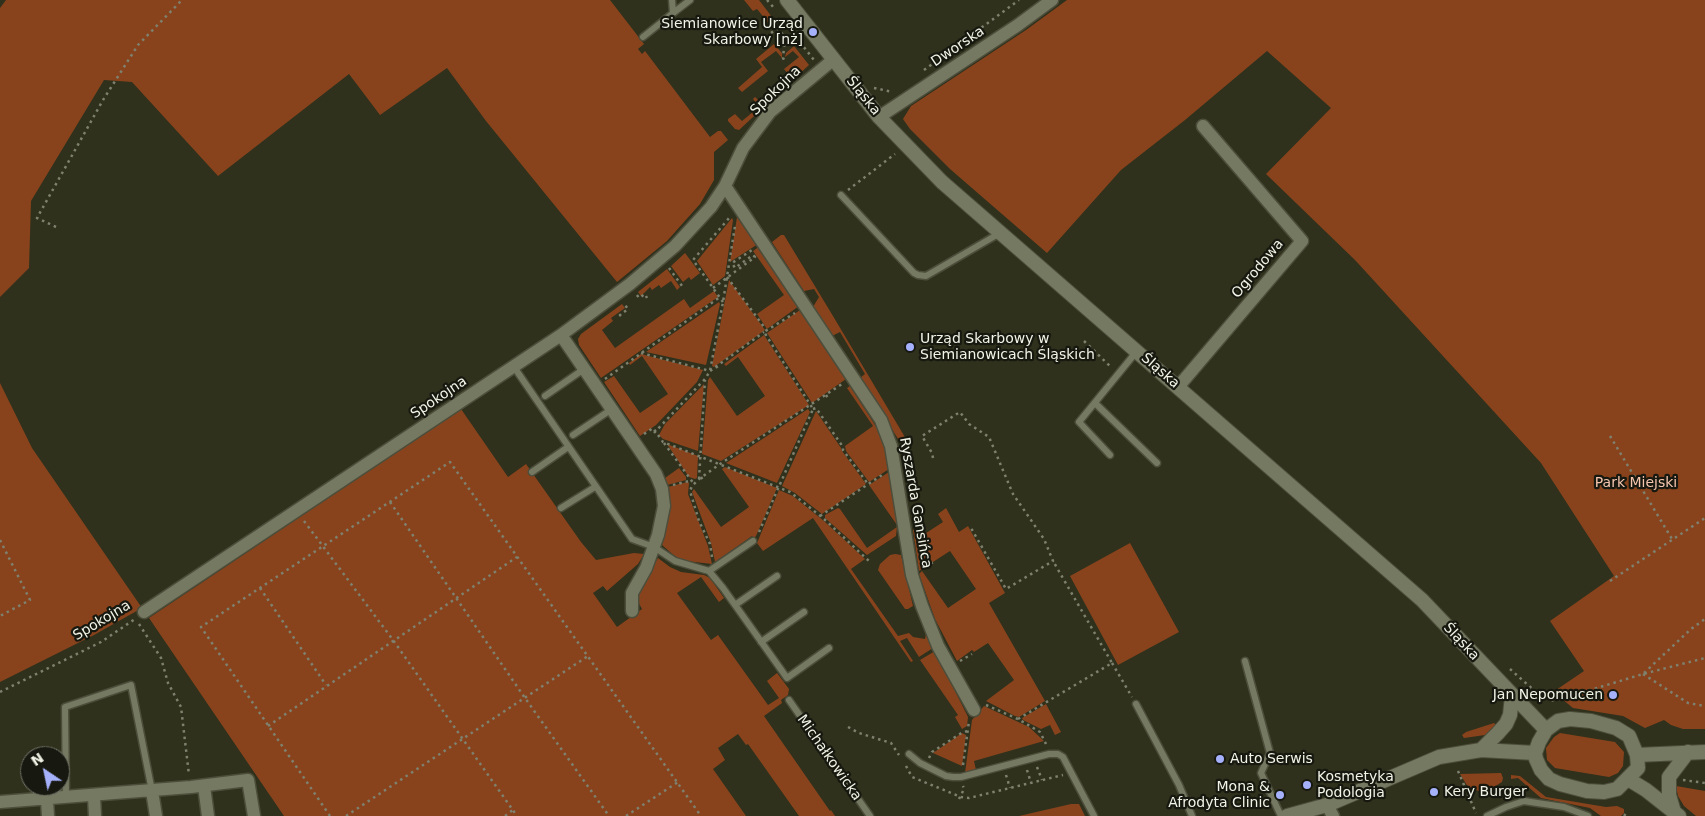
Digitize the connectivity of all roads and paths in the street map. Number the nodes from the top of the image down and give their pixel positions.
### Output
1 (182, 0) edge
2 (672, 0) edge
3 (690, 0) edge
4 (767, 0) edge
5 (787, 0) edge
6 (1020, 0) edge
7 (1052, 0) edge
8 (673, 13) junction
9 (779, 14) dead end
10 (777, 28) junction
11 (789, 28) dead end
12 (771, 33) dead end
13 (794, 33) dead end
14 (643, 37) dead end
15 (834, 59) junction
16 (786, 63) dead end
17 (814, 66) dead end
18 (919, 73) dead end
19 (875, 88) dead end
20 (899, 88) dead end
21 (879, 117) junction
22 (1203, 126) dead end
23 (907, 146) junction
24 (725, 186) junction
25 (840, 195) joint
26 (731, 217) dead end
27 (736, 219) dead end
28 (56, 227) dead end
29 (1001, 233) junction
30 (753, 249) dead end
31 (689, 255) dead end
32 (693, 260) junction
33 (673, 261) dead end
34 (727, 277) junction
35 (682, 286) dead end
36 (713, 288) junction
37 (720, 297) junction
38 (639, 298) dead end
39 (647, 298) dead end
40 (723, 302) junction
41 (801, 308) dead end
42 (628, 309) dead end
43 (621, 316) dead end
44 (765, 332) junction
45 (561, 336) junction
46 (1084, 341) dead end
47 (1138, 352) junction
48 (641, 353) junction
49 (716, 366) junction
50 (514, 367) junction
51 (584, 369) junction
52 (719, 370) dead end
53 (710, 371) junction
54 (1119, 374) junction
55 (705, 379) junction
56 (848, 380) dead end
57 (602, 381) dead end
58 (1178, 387) junction
59 (826, 395) junction
60 (545, 396) dead end
61 (829, 400) dead end
62 (1095, 403) junction
63 (811, 405) junction
64 (612, 409) junction
65 (813, 409) junction
66 (655, 432) junction
67 (573, 435) dead end
68 (1610, 436) dead end
69 (639, 438) dead end
70 (663, 442) junction
71 (568, 447) junction
72 (1110, 455) dead end
73 (700, 456) junction
74 (932, 458) dead end
75 (1157, 463) dead end
76 (720, 464) junction
77 (532, 472) dead end
78 (882, 475) dead end
79 (700, 478) junction
80 (704, 482) dead end
81 (694, 484) junction
82 (868, 484) junction
83 (595, 487) junction
84 (779, 487) junction
85 (849, 497) junction
86 (852, 501) dead end
87 (390, 502) junction
88 (561, 508) dead end
89 (297, 511) junction
90 (820, 516) junction
91 (1705, 518) edge
92 (971, 528) dead end
93 (1672, 539) junction
94 (0, 540) edge
95 (752, 541) joint
96 (321, 546) junction
97 (654, 547) junction
98 (517, 557) junction
99 (935, 561) dead end
100 (1053, 561) junction
101 (870, 562) dead end
102 (923, 568) dead end
103 (711, 570) junction
104 (777, 576) dead end
105 (1610, 581) dead end
106 (260, 588) junction
107 (456, 598) junction
108 (735, 605) junction
109 (632, 610) dead end
110 (804, 612) dead end
111 (0, 616) edge
112 (141, 617) junction
113 (1705, 619) edge
114 (393, 640) junction
115 (761, 642) junction
116 (829, 648) dead end
117 (972, 654) dead end
118 (588, 656) junction
119 (1705, 658) edge
120 (1245, 661) dead end
121 (956, 663) dead end
122 (1112, 663) junction
123 (1510, 670) dead end
124 (1643, 674) junction
125 (326, 685) junction
126 (0, 692) edge
127 (1512, 696) junction
128 (525, 698) junction
129 (789, 700) dead end
130 (1136, 704) joint
131 (1705, 706) edge
132 (974, 710) junction
133 (1018, 719) junction
134 (268, 726) junction
135 (1546, 730) junction
136 (968, 731) junction
137 (463, 739) junction
138 (1481, 750) junction
139 (1688, 752) junction
140 (1705, 752) edge
141 (1535, 753) junction
142 (909, 754) dead end
143 (1052, 754) junction
144 (1638, 754) junction
145 (925, 766) junction
146 (1458, 771) dead end
147 (961, 777) junction
148 (1628, 779) junction
149 (678, 782) junction
150 (197, 787) junction
151 (152, 791) junction
152 (94, 796) junction
153 (66, 798) junction
154 (47, 800) junction
155 (0, 802) edge
156 (513, 810) junction
157 (1330, 810) edge
158 (1628, 811) dead end
159 (1676, 814) edge
160 (48, 816) edge
161 (95, 816) edge
162 (156, 816) edge
163 (208, 816) edge
164 (254, 816) edge
165 (330, 816) edge
166 (346, 816) edge
167 (505, 816) edge
168 (517, 816) edge
169 (609, 816) edge
170 (626, 816) edge
171 (701, 816) edge
172 (870, 816) edge
173 (1094, 816) edge
174 (1192, 816) edge
175 (1281, 816) edge
176 (1287, 816) edge
177 (1478, 816) edge
178 (1487, 816) edge
179 (1588, 816) edge
180 (1624, 816) edge

1 - 28 path
2 - 8 lane
3 - 8 lane
4 - 9 path
5 - 15 main road, Śląska
6 - 18 path
7 - 21 street, Dworska
8 - 14 lane
10 - 11 path
10 - 12 path
10 - 16 path
13 - 17 path
15 - 21 main road, Śląska
15 - 24 street, Spokojna
19 - 20 path
21 - 23 main road, Śląska
22 - 58 street, Ogrodowa
23 - 25 path
23 - 29 main road, Śląska
24 - 45 street, Spokojna
24 - 132 street, Ryszarda Gansińca
25 - 29 lane
26 - 32 path
27 - 34 path
29 - 47 main road, Śląska
30 - 34 path
31 - 32 path
32 - 36 path
33 - 35 path
34 - 36 path
34 - 40 path
34 - 44 path
36 - 37 path
37 - 40 path
37 - 48 path
38 - 39 path
40 - 53 path
41 - 44 path
42 - 43 path
44 - 49 path
44 - 63 path
45 - 50 street, Spokojna
45 - 51 street
46 - 54 path
47 - 54 lane
47 - 58 main road, Śląska
48 - 53 path
48 - 57 path
49 - 52 path
49 - 53 path
50 - 71 lane
50 - 89 street, Spokojna
51 - 60 lane
51 - 64 street
53 - 55 path
54 - 62 lane
55 - 66 path
55 - 73 path
56 - 59 path
58 - 127 main road, Śląska
59 - 61 path
59 - 63 path
62 - 72 lane
62 - 75 lane
63 - 65 path
63 - 76 path
64 - 67 lane
64 - 97 street
65 - 82 path
65 - 84 path
66 - 69 path
66 - 70 path
68 - 93 path
70 - 73 path
70 - 81 path
71 - 77 lane
71 - 83 lane
73 - 76 path
73 - 79 path
74 - 100 path
76 - 79 path
76 - 84 path
78 - 82 path
79 - 80 path
79 - 81 path
81 - 103 path
82 - 85 path
83 - 88 lane
83 - 97 lane
84 - 90 path
84 - 95 path
85 - 86 path
85 - 90 path
87 - 96 path
87 - 98 path
87 - 107 path
89 - 96 path
89 - 112 street, Spokojna
90 - 101 path
91 - 93 path
92 - 100 path
93 - 105 path
94 - 111 path
95 - 103 lane
96 - 106 path
96 - 114 path
97 - 103 lane
97 - 109 street
98 - 107 path
98 - 118 path
99 - 102 path
100 - 122 path
103 - 108 lane
104 - 108 lane
106 - 125 path
106 - 134 path
107 - 114 path
107 - 128 path
108 - 115 lane
110 - 115 lane
112 - 126 path, Spokojna
112 - 150 path
113 - 124 path
114 - 125 path
114 - 137 path
115 - 116 lane
117 - 121 path
118 - 128 path
118 - 149 path
119 - 124 path
120 - 175 lane
122 - 130 path
122 - 133 path
123 - 124 path
124 - 131 path
125 - 134 path
127 - 135 main road, Śląska
127 - 138 main road
128 - 137 path
128 - 169 path
129 - 172 lane, Michałkowicka
130 - 174 lane
132 - 133 path
132 - 136 path
133 - 143 path
134 - 165 path
135 - 141 main road
135 - 144 main road
136 - 145 path
136 - 147 path
137 - 156 path
137 - 166 path
138 - 141 main road
138 - 157 main road
139 - 140 main road
139 - 144 main road
139 - 159 main road
141 - 148 main road
142 - 145 lane
143 - 147 lane
143 - 173 lane
144 - 148 main road
145 - 147 lane
146 - 177 path
148 - 159 main road
149 - 170 path
149 - 171 path
150 - 151 street
150 - 163 street
150 - 164 street
151 - 152 street
151 - 153 lane
151 - 162 street
152 - 153 street
152 - 161 street
153 - 154 street
154 - 155 street
154 - 160 street
156 - 167 path
156 - 168 path
157 - 176 main road
158 - 180 path
178 - 179 lane

